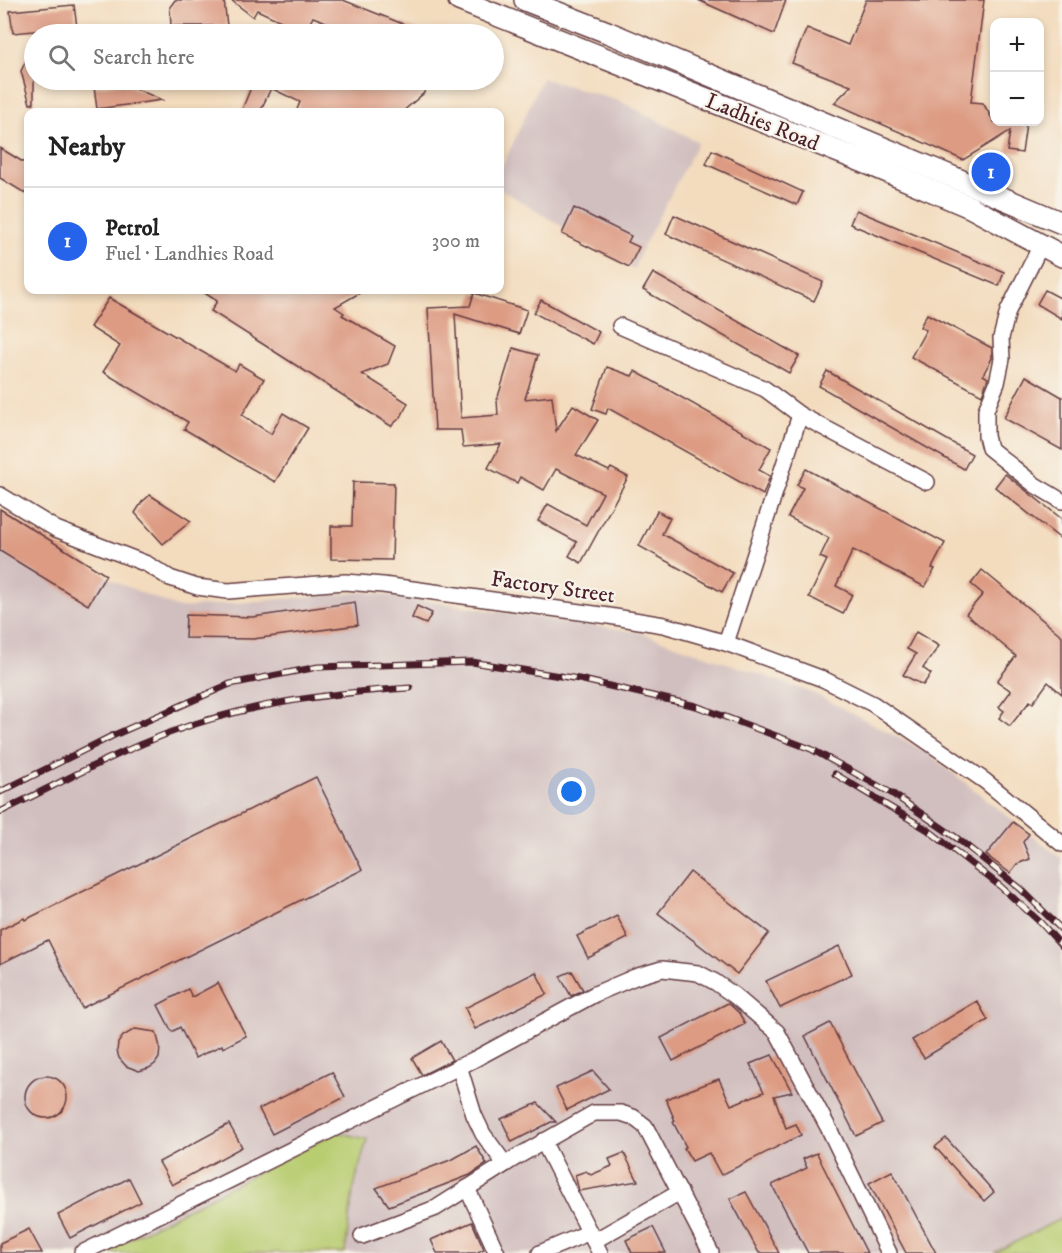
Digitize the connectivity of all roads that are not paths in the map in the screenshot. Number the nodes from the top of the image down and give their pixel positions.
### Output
1 (459, 0) edge
2 (525, 0) edge
3 (1062, 222) edge
4 (1041, 245) junction
5 (1062, 256) edge
6 (620, 326) dead end
7 (800, 414) junction
8 (927, 482) dead end
9 (0, 495) edge
10 (1062, 501) edge
11 (726, 643) junction
12 (1062, 844) edge
13 (459, 1065) junction
14 (543, 1141) junction
15 (505, 1164) junction
16 (467, 1188) junction
17 (680, 1192) junction
18 (362, 1236) dead end
19 (595, 1242) edge
20 (82, 1253) edge
21 (497, 1253) edge
22 (540, 1253) edge
23 (711, 1253) edge
24 (889, 1253) edge

1 - 4 main road, Ladhies Road
2 - 3 main road
4 - 5 main road, Ladhies Road
4 - 10 street
6 - 7 street
7 - 8 street
7 - 11 street
9 - 11 street, Factory Street
11 - 12 street, Factory Street
13 - 15 street
13 - 20 street
13 - 24 street
14 - 15 street
14 - 17 street
14 - 19 street
15 - 16 street
16 - 18 street
16 - 21 street
17 - 19 street
17 - 23 street
19 - 22 street

